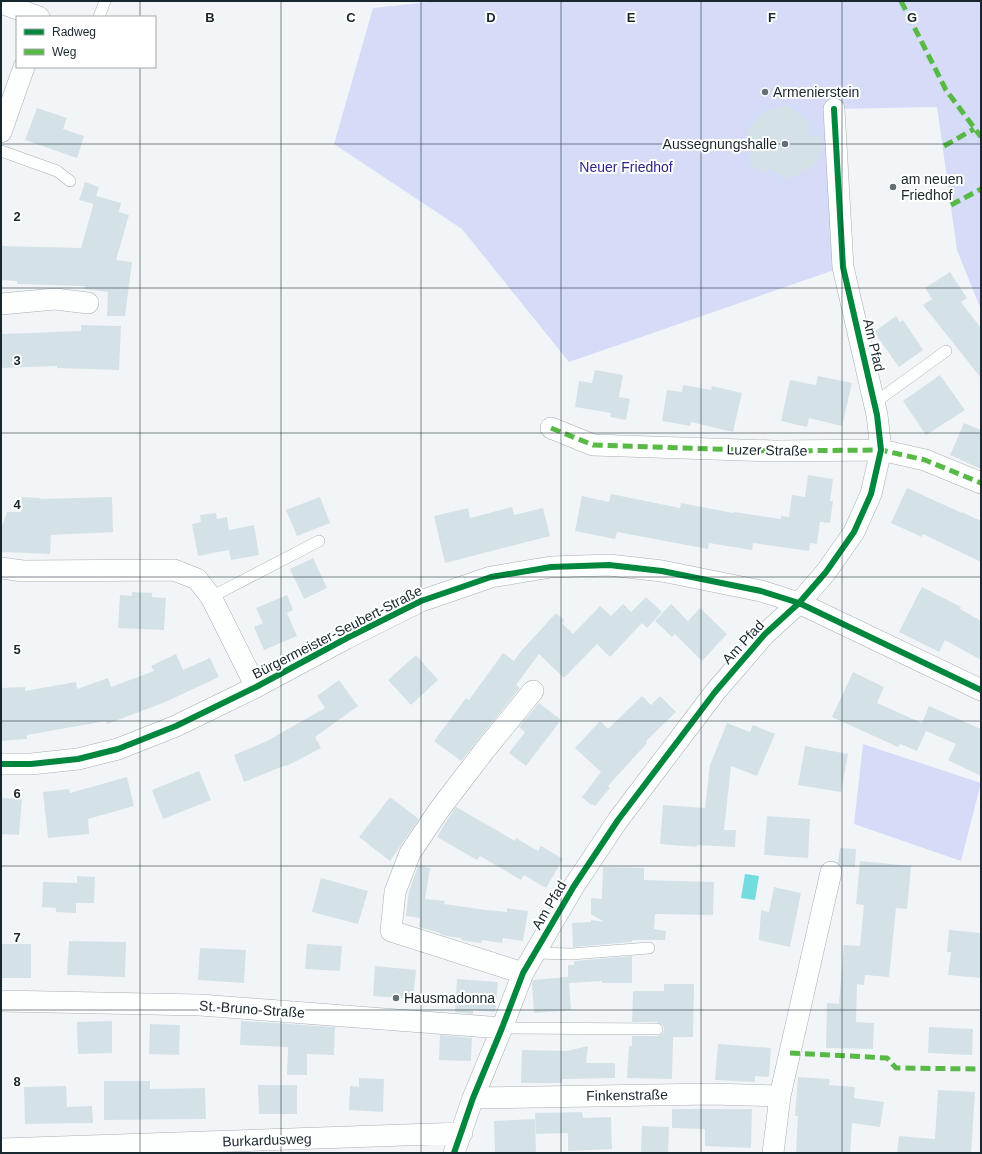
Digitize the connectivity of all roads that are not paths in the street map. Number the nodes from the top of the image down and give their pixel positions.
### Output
1 (105, 1) edge
2 (1, 3) edge
3 (35, 16) edge
4 (99, 16) edge
5 (24, 68) edge
6 (834, 109) dead end
7 (1, 132) edge
8 (1, 151) edge
9 (70, 181) dead end
10 (88, 303) dead end
11 (1, 304) edge
12 (946, 351) dead end
13 (874, 403) junction
14 (551, 428) dead end
15 (881, 450) junction
16 (981, 483) edge
17 (319, 541) dead end
18 (1, 568) edge
19 (211, 597) junction
20 (799, 603) junction
21 (256, 687) junction
22 (981, 690) edge
23 (533, 691) dead end
24 (1, 764) edge
25 (830, 872) dead end
26 (649, 948) dead end
27 (535, 953) junction
28 (523, 973) junction
29 (1, 1001) edge
30 (502, 1028) junction
31 (657, 1030) dead end
32 (780, 1096) junction
33 (473, 1098) junction
34 (462, 1133) junction
35 (1, 1149) edge
36 (454, 1153) edge
37 (773, 1153) edge

1 - 4 lane
2 - 3 street
5 - 7 street
6 - 13 street, Am Pfad
8 - 9 lane
10 - 11 street
12 - 13 lane, Am Pfad
13 - 15 street, Am Pfad
14 - 15 street, Luzer Straße
15 - 16 street, Luzer Straße
15 - 20 street, Am Pfad
17 - 19 lane
18 - 19 street
19 - 21 street
20 - 21 street, Bürgermeister-Seubert-Straße
20 - 22 street, Bürgermeister-Seubert-Straße
20 - 27 street, Am Pfad
21 - 24 street, Bürgermeister-Seubert-Straße
23 - 28 street
25 - 32 street
26 - 27 lane
27 - 28 street, Am Pfad
28 - 30 street, Am Pfad
29 - 30 street, St.-Bruno-Straße
30 - 31 lane
30 - 33 street, Am Pfad
32 - 33 street, Finkenstraße
32 - 37 street
33 - 34 street, Am Pfad
34 - 35 street, Burkardusweg
34 - 36 street, Am Pfad

